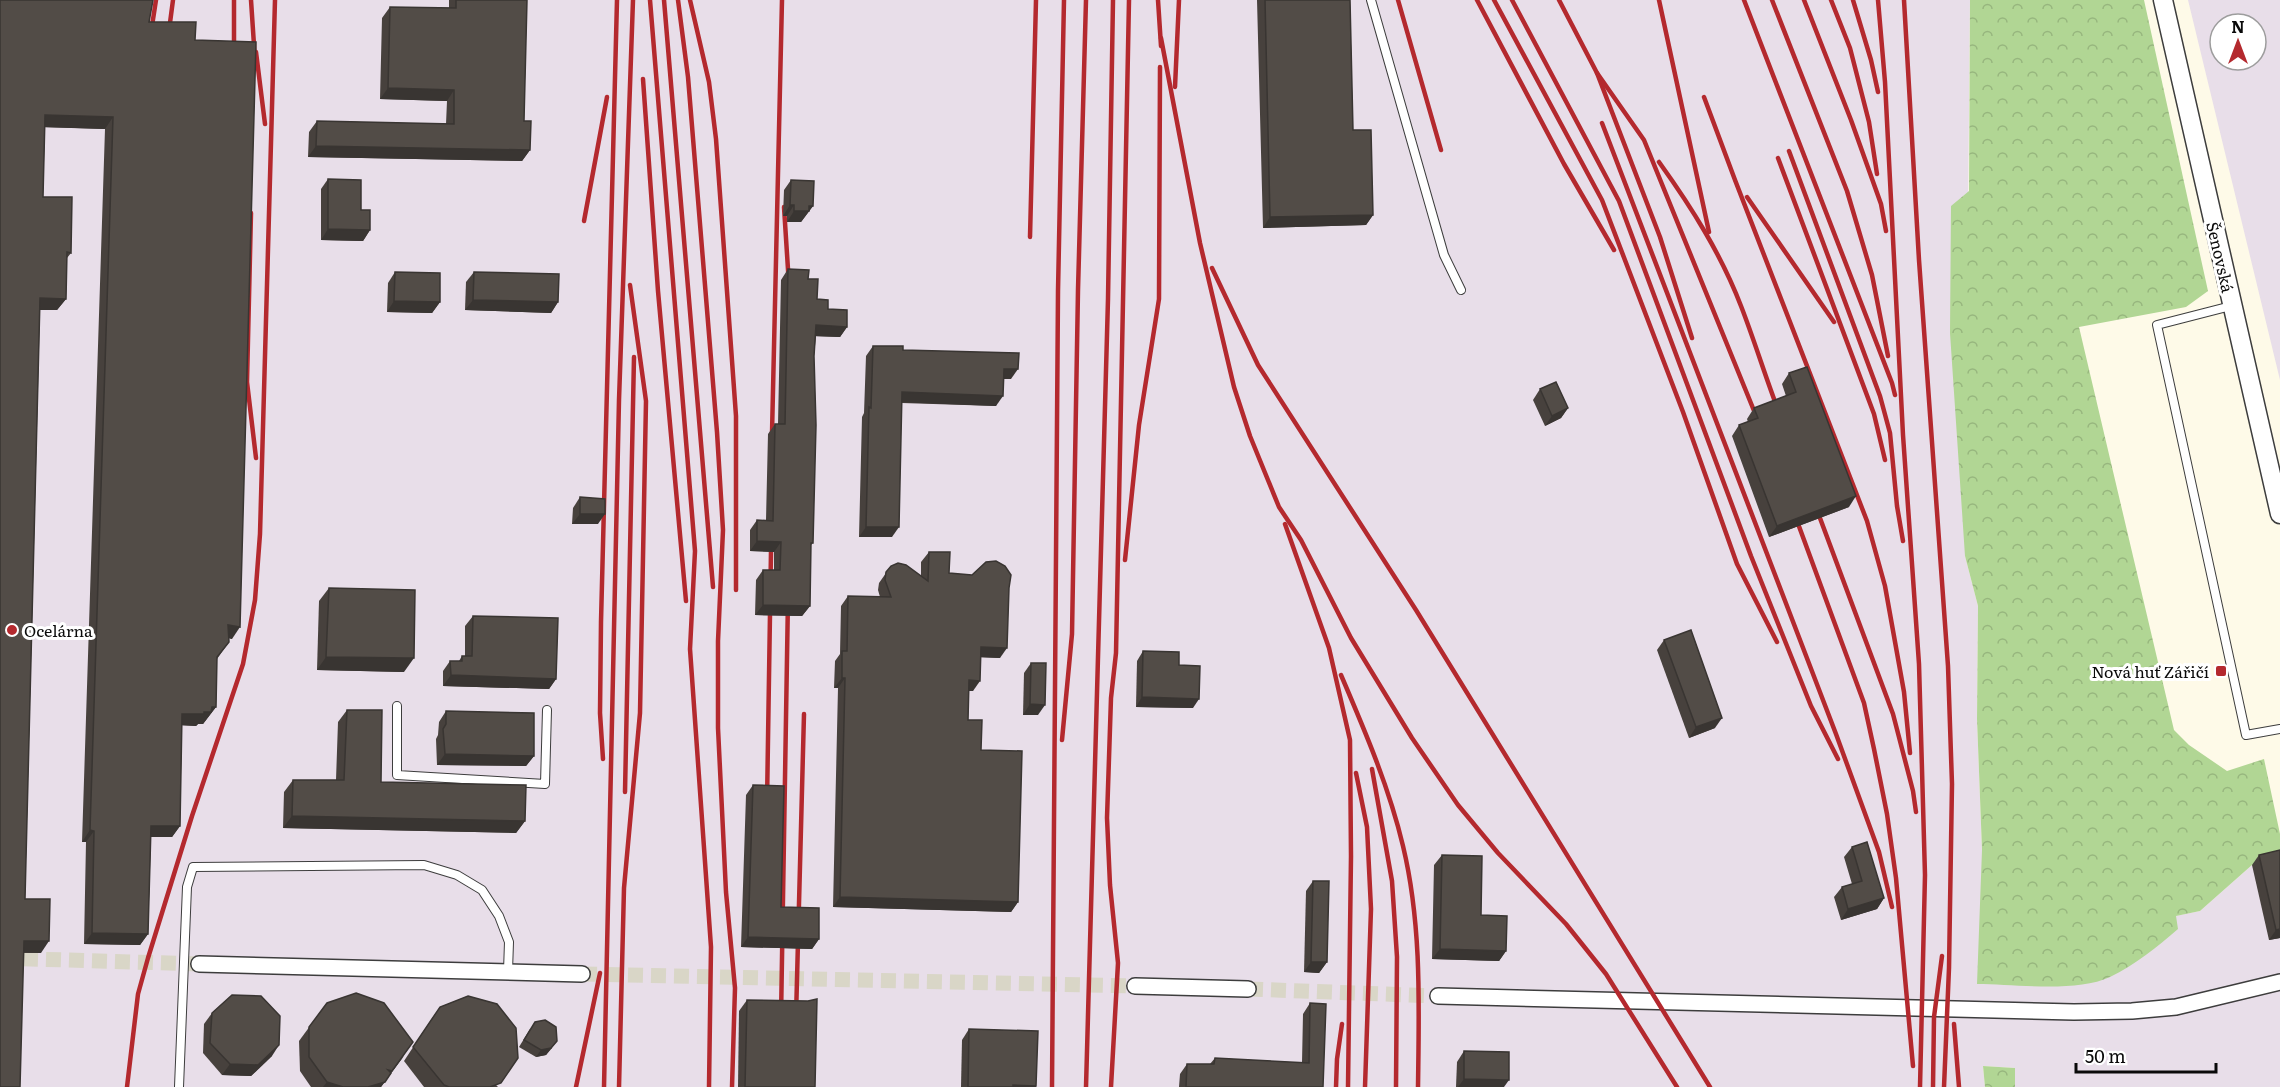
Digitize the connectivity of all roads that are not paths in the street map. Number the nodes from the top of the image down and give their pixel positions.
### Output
1 (1371, 0) edge
2 (2163, 0) edge
3 (1461, 290) dead end
4 (2231, 306) junction
5 (2280, 514) edge
6 (397, 706) dead end
7 (547, 710) dead end
8 (2280, 729) edge
9 (199, 964) tunnel mouth
10 (508, 971) junction
11 (582, 974) tunnel mouth
12 (2280, 982) edge
13 (1135, 986) tunnel mouth
14 (1248, 989) tunnel mouth
15 (1438, 996) tunnel mouth
16 (178, 1087) edge

1 - 3 lane
2 - 4 street, Šenovská
4 - 5 street, Šenovská
4 - 8 lane
6 - 7 lane
9 - 10 street
10 - 11 street
10 - 16 lane
12 - 15 street
13 - 14 street

